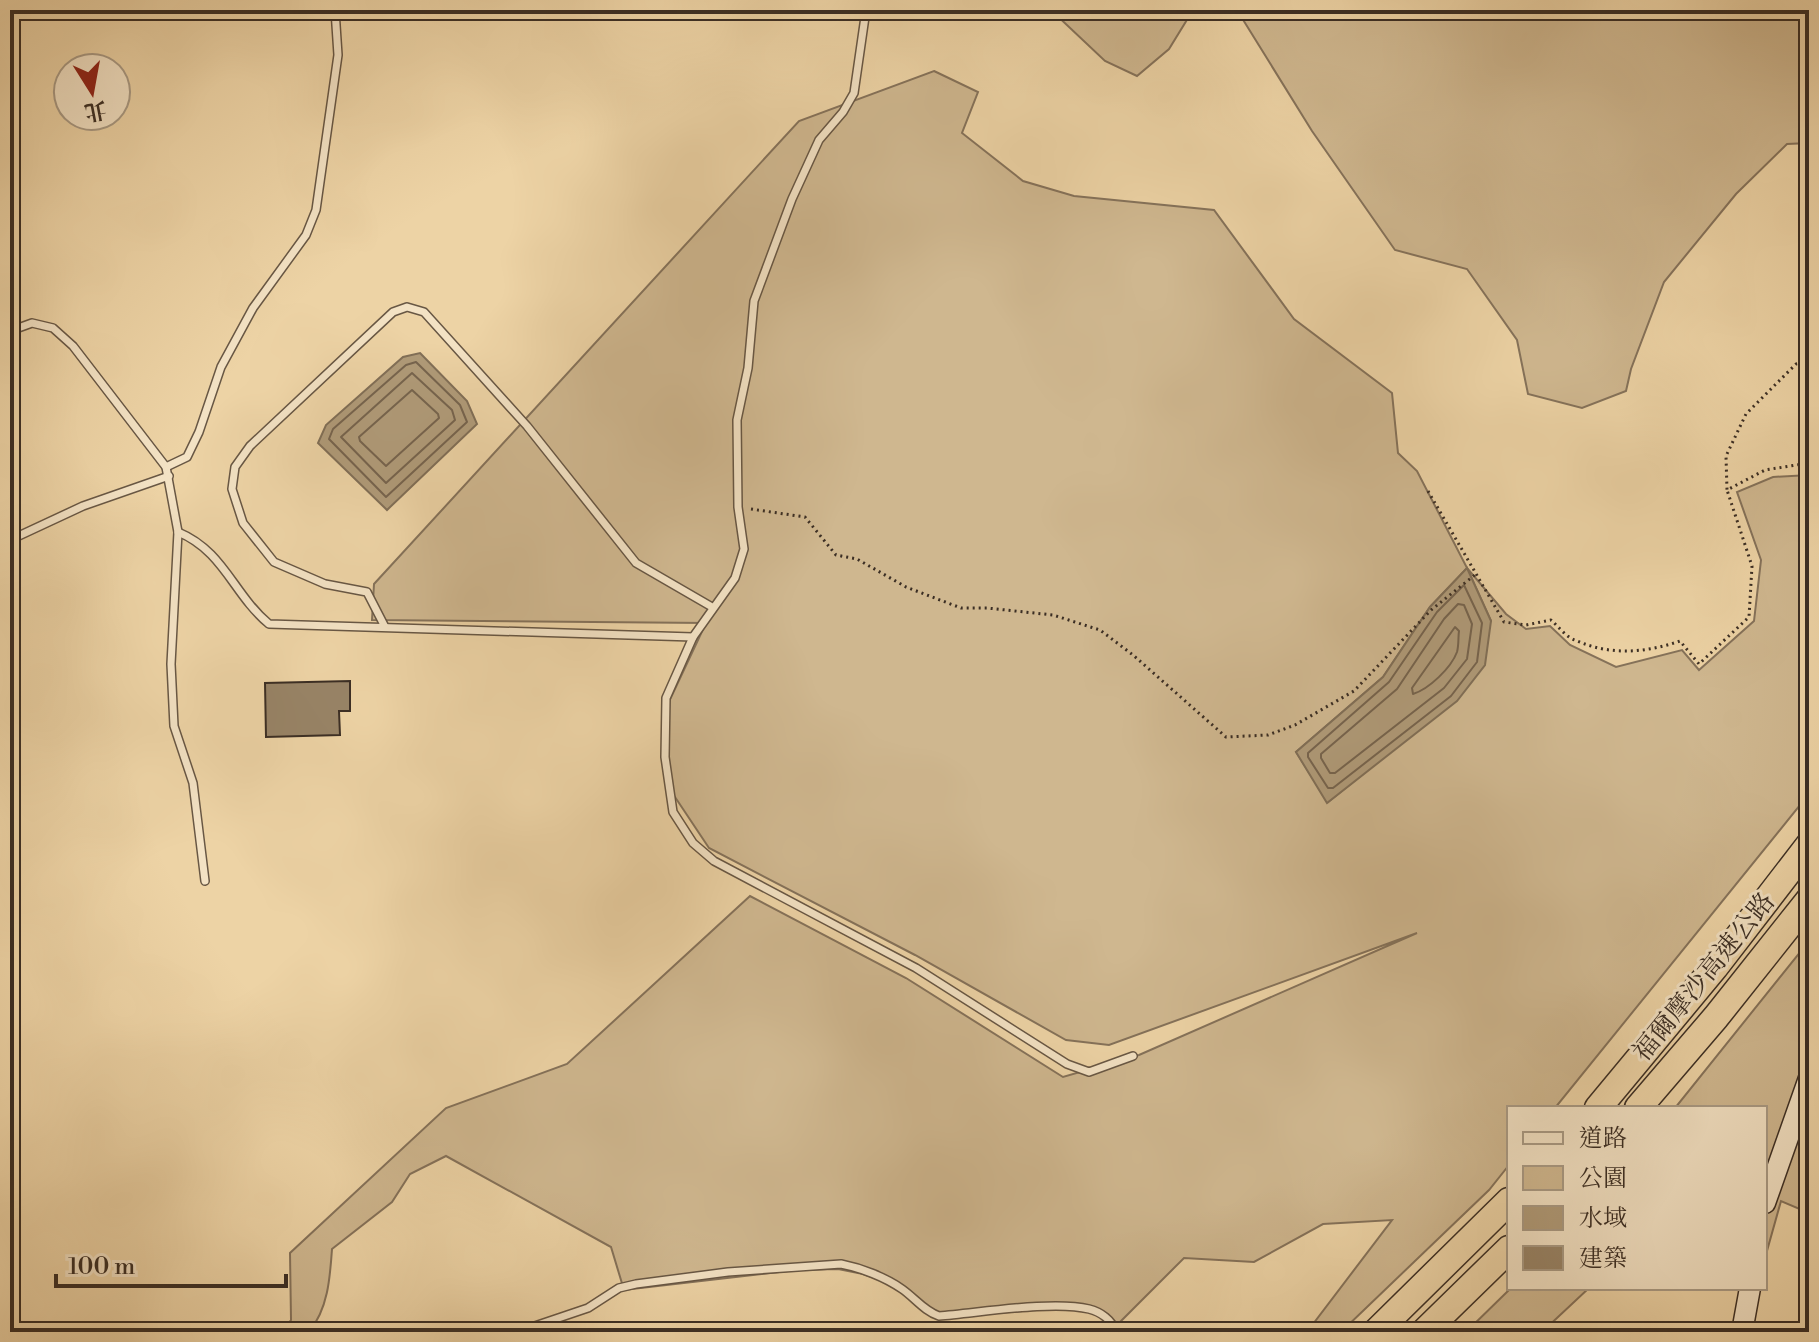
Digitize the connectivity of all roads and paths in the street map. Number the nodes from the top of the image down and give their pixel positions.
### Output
1 (335, 10) edge
2 (866, 10) edge
3 (10, 331) edge
4 (1809, 362) edge
5 (1809, 463) edge
6 (168, 472) junction
7 (1727, 490) junction
8 (1428, 491) dead end
9 (738, 507) junction
10 (178, 532) junction
11 (10, 540) edge
12 (1476, 574) junction
13 (712, 607) junction
14 (385, 627) junction
15 (693, 637) junction
16 (1801, 772) dead end
17 (1809, 776) edge
18 (1809, 845) edge
19 (205, 881) dead end
20 (1809, 900) edge
21 (1133, 1056) dead end
22 (1809, 1078) edge
23 (1600, 1106) edge
24 (1640, 1106) edge
25 (1767, 1197) edge
26 (1507, 1203) edge
27 (1507, 1251) edge
28 (1750, 1290) edge
29 (517, 1332) edge
30 (1116, 1332) edge
31 (1376, 1332) edge
32 (1424, 1332) edge
33 (1742, 1332) edge

1 - 6 lane
2 - 9 lane
3 - 6 lane
4 - 7 path
5 - 7 path
6 - 10 lane
6 - 11 lane
7 - 12 path
8 - 12 path
9 - 12 path
9 - 13 lane
10 - 14 lane
10 - 19 lane
13 - 14 lane
13 - 15 lane
14 - 15 lane
15 - 21 lane
16 - 17 path
18 - 23 highway, 福爾摩沙高速公路
20 - 24 highway, 福爾摩沙高速公路
22 - 25 main road
26 - 31 highway
27 - 32 highway
28 - 33 main road
29 - 30 lane

